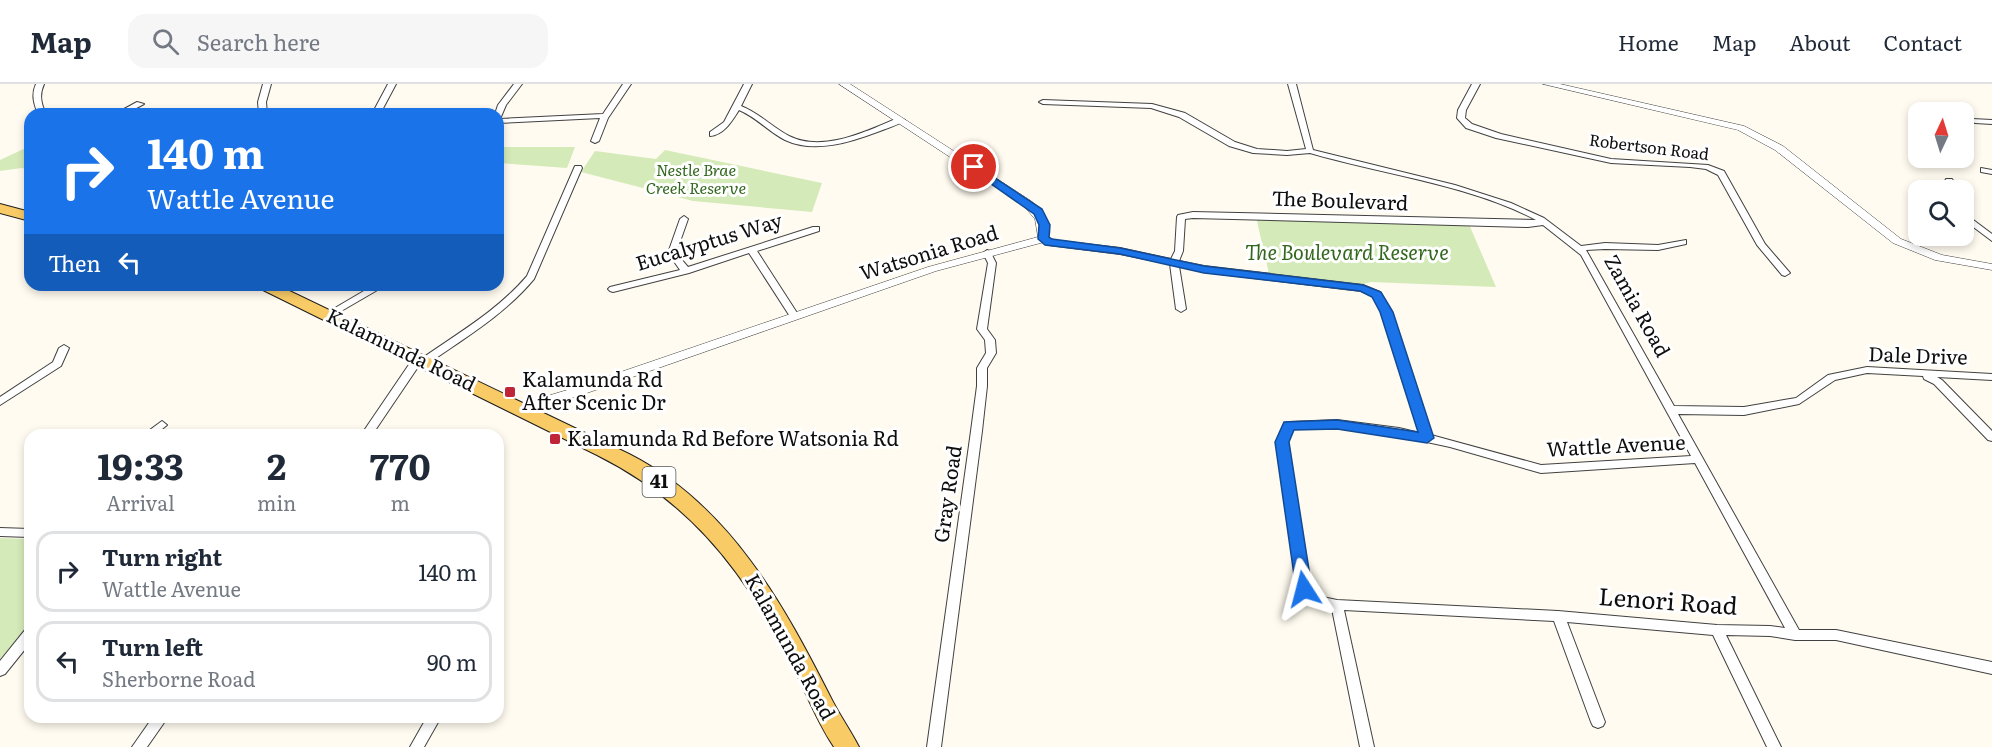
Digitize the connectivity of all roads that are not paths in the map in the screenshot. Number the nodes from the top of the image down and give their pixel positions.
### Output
1 (40, 84) edge
2 (267, 84) edge
3 (392, 84) edge
4 (518, 84) edge
5 (627, 84) edge
6 (748, 84) edge
7 (844, 84) edge
8 (1292, 84) edge
9 (1476, 84) edge
10 (1548, 84) edge
11 (1043, 102) dead end
12 (140, 104) dead end
13 (737, 106) junction
14 (39, 108) edge
15 (132, 108) edge
16 (262, 108) edge
17 (379, 108) edge
18 (501, 108) edge
19 (606, 116) junction
20 (901, 120) junction
21 (504, 121) edge
22 (1975, 121) dead end
23 (1992, 122) edge
24 (713, 134) dead end
25 (595, 141) dead end
26 (1310, 151) junction
27 (578, 168) dead end
28 (0, 208) edge
29 (24, 215) edge
30 (684, 219) dead end
31 (1544, 222) junction
32 (1974, 224) edge
33 (816, 229) dead end
34 (1992, 238) edge
35 (1044, 239) junction
36 (1683, 242) dead end
37 (752, 249) junction
38 (1580, 249) junction
39 (987, 253) junction
40 (1174, 262) junction
41 (1992, 267) edge
42 (686, 271) junction
43 (1785, 273) dead end
44 (613, 289) dead end
45 (278, 291) edge
46 (370, 291) edge
47 (1181, 309) dead end
48 (328, 315) junction
49 (794, 316) junction
50 (64, 348) dead end
51 (425, 362) junction
52 (1922, 374) junction
53 (1992, 377) edge
54 (579, 391) junction
55 (0, 402) edge
56 (522, 408) junction
57 (1672, 410) junction
58 (541, 417) junction
59 (162, 425) dead end
60 (1288, 426) joint
61 (156, 429) edge
62 (370, 429) edge
63 (1992, 437) edge
64 (1427, 438) junction
65 (1699, 459) junction
66 (0, 532) edge
67 (24, 533) edge
68 (1336, 605) junction
69 (1558, 616) junction
70 (1717, 630) junction
71 (1796, 635) junction
72 (24, 641) edge
73 (1992, 668) edge
74 (0, 670) edge
75 (1598, 722) dead end
76 (157, 723) edge
77 (431, 723) edge
78 (139, 747) edge
79 (417, 747) edge
80 (848, 747) edge
81 (934, 747) edge
82 (1367, 747) edge
83 (1774, 747) edge

1 - 14 street
2 - 16 street
3 - 17 street
4 - 18 street
5 - 19 street
6 - 13 street
7 - 20 street
8 - 26 street
9 - 43 street, Robertson Road
10 - 41 street
11 - 26 street, Zamia Road
12 - 15 street
13 - 20 street
13 - 24 street
19 - 21 street
19 - 25 street
20 - 35 street
22 - 23 street
26 - 31 street, Zamia Road
27 - 51 street
28 - 29 main road
30 - 42 street
31 - 38 street, Zamia Road
31 - 40 street, The Boulevard
32 - 34 street
33 - 37 street, Eucalyptus Way
35 - 39 street, Watsonia Road
35 - 40 street
36 - 38 street
37 - 42 street, Eucalyptus Way
37 - 49 street
38 - 57 street, Zamia Road
39 - 49 street, Watsonia Road
39 - 81 street, Gray Road
40 - 47 street
40 - 64 street
42 - 44 street, Eucalyptus Way
45 - 48 main road, Kalamunda Road / 41
46 - 48 street
48 - 51 main road, Kalamunda Road / 41
49 - 54 street, Watsonia Road
50 - 55 street
51 - 56 main road, Kalamunda Road / 41
51 - 62 street
52 - 53 street, Dale Drive
52 - 57 street, Dale Drive
52 - 63 street
54 - 56 street, Watsonia Road
54 - 58 street, Watsonia Road
56 - 58 main road, Kalamunda Road / 41
57 - 65 street, Zamia Road
58 - 80 main road, Kalamunda Road / 41
59 - 61 street
60 - 64 street, Wattle Avenue
60 - 68 street, Lenori Road
64 - 65 street, Wattle Avenue
65 - 71 street, Zamia Road
66 - 67 street
68 - 69 street, Lenori Road
68 - 82 street
69 - 70 street, Lenori Road
69 - 75 street
70 - 71 street, Lenori Road
70 - 83 street
71 - 73 street, Lenori Road
72 - 74 street
76 - 78 street
77 - 79 street

